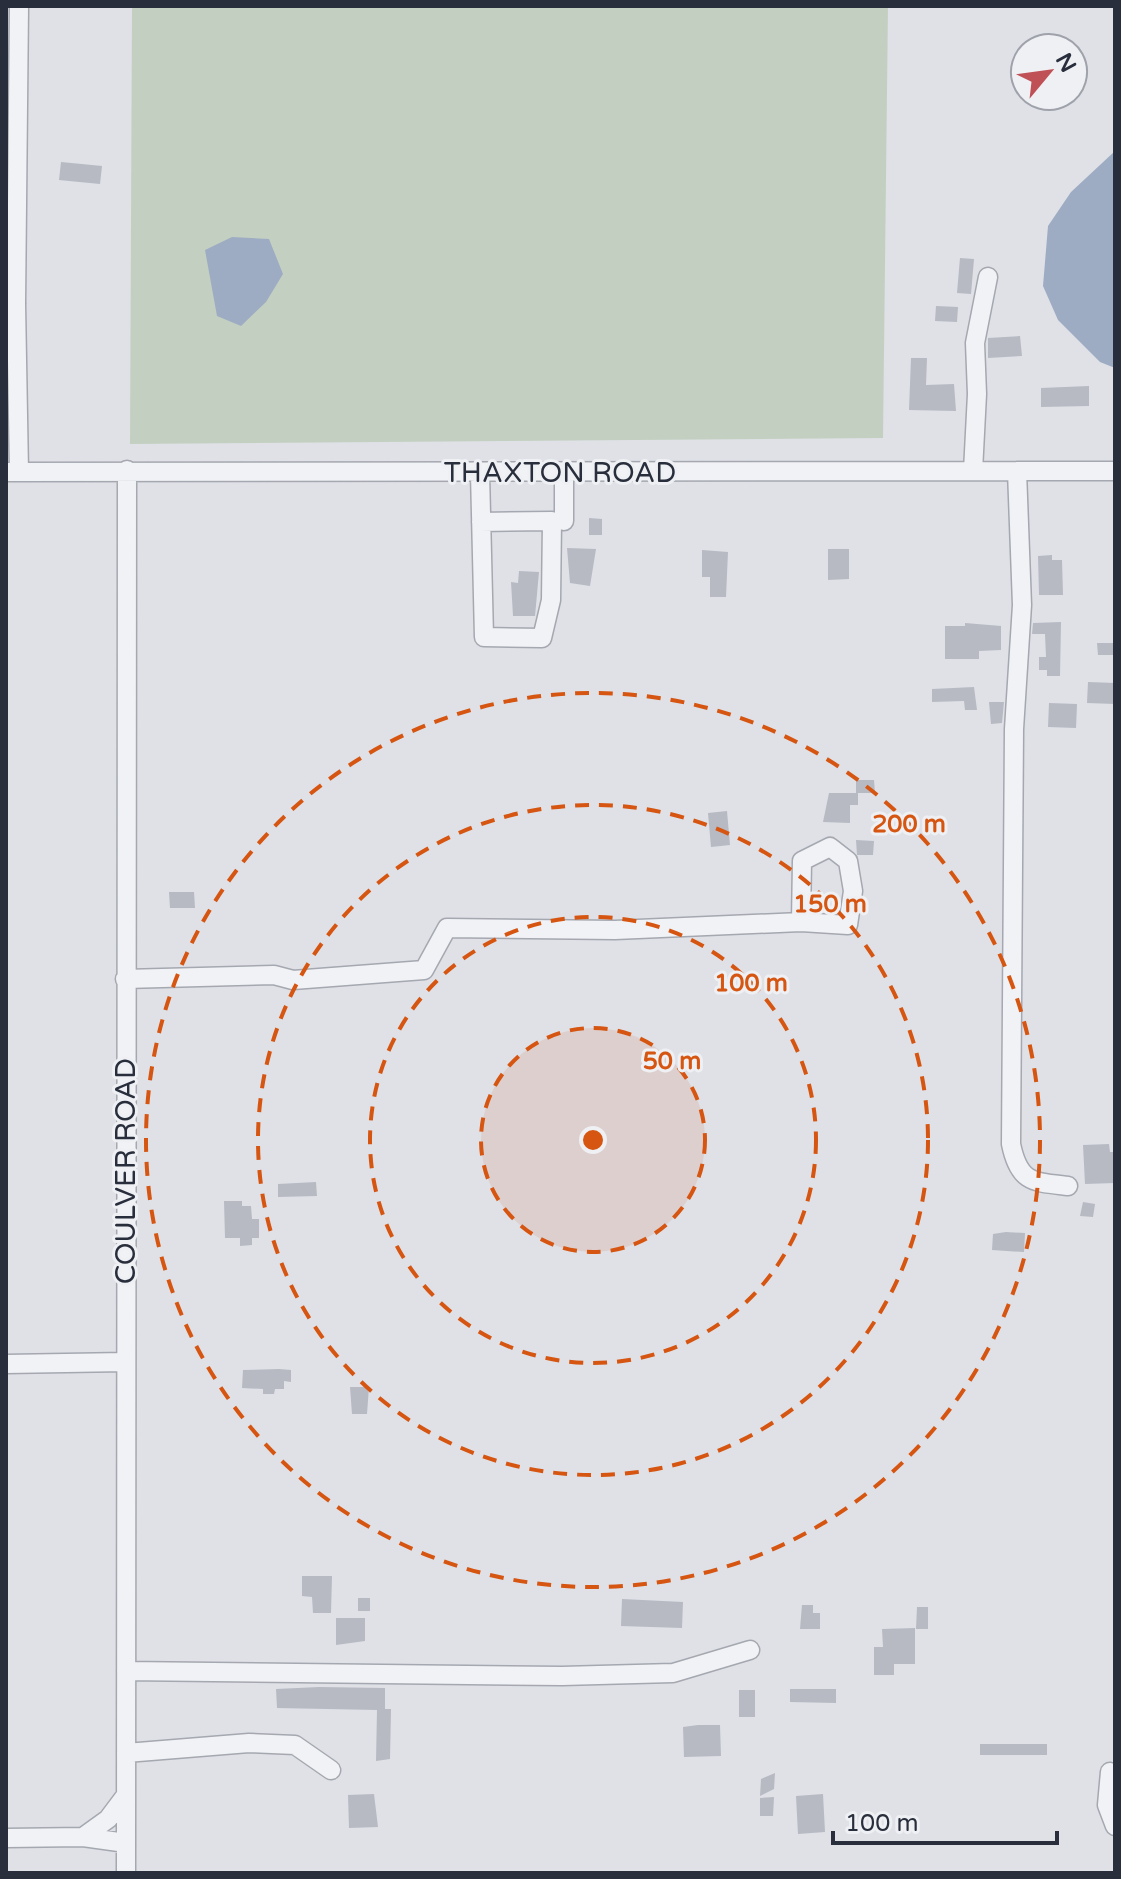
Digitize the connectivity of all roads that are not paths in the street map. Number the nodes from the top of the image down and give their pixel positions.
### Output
1 (19, 6) edge
2 (988, 277) dead end
3 (127, 470) junction
4 (973, 471) junction
5 (1017, 471) junction
6 (1115, 471) edge
7 (13, 472) edge
8 (564, 472) junction
9 (480, 473) junction
10 (566, 521) junction
11 (481, 522) junction
12 (801, 922) junction
13 (125, 979) junction
14 (1068, 1186) dead end
15 (125, 1362) junction
16 (6, 1364) edge
17 (750, 1650) dead end
18 (126, 1671) junction
19 (126, 1753) junction
20 (331, 1770) dead end
21 (1110, 1772) dead end
22 (126, 1795) junction
23 (1115, 1826) edge
24 (83, 1837) junction
25 (6, 1838) edge
26 (126, 1843) junction
27 (126, 1873) edge

1 - 7 street
2 - 4 street
3 - 7 street, THAXTON ROAD
3 - 9 street, THAXTON ROAD
3 - 13 street, COULVER ROAD
4 - 5 street, THAXTON ROAD
4 - 8 street, THAXTON ROAD
5 - 6 street, THAXTON ROAD
5 - 14 street
8 - 9 street, THAXTON ROAD
8 - 10 street
9 - 11 street
10 - 11 street
10 - 11 street
12 - 12 street
12 - 13 street
13 - 15 street, COULVER ROAD
15 - 16 street
15 - 18 street, COULVER ROAD
17 - 18 street
18 - 19 street, COULVER ROAD
19 - 20 street
19 - 22 street, COULVER ROAD
21 - 23 street
22 - 24 street
22 - 26 street, COULVER ROAD
24 - 25 street
24 - 26 street
26 - 27 street, COULVER ROAD

